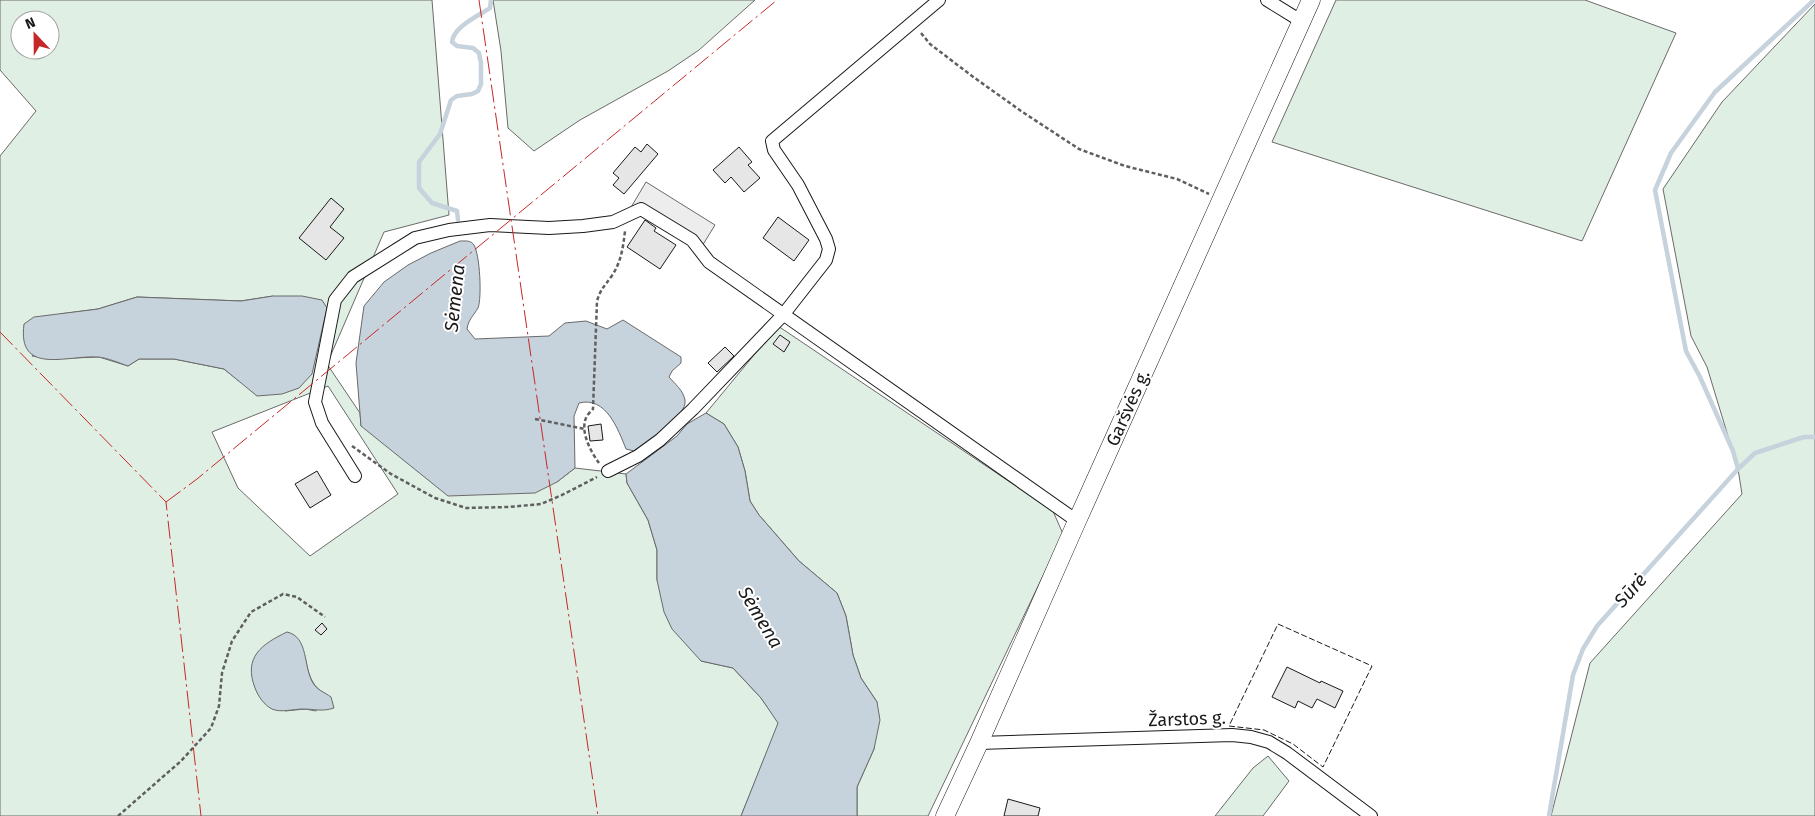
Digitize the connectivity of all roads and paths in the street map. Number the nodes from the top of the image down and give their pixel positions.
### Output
1 (939, 0) edge
2 (1267, 0) edge
3 (1311, 0) edge
4 (1301, 21) junction
5 (912, 23) junction
6 (1221, 200) junction
7 (623, 219) junction
8 (783, 315) junction
9 (535, 419) dead end
10 (585, 429) junction
11 (330, 437) junction
12 (608, 471) junction
13 (355, 476) dead end
14 (1077, 520) junction
15 (326, 617) dead end
16 (979, 743) junction
17 (118, 816) edge
18 (945, 816) edge
19 (1371, 816) edge

1 - 5 street
2 - 4 street
3 - 4 main road, Garšvės g.
4 - 6 main road, Garšvės g.
5 - 6 path
5 - 8 street
6 - 14 main road, Garšvės g.
7 - 8 street
7 - 10 path
7 - 11 street
8 - 12 street
8 - 14 street
9 - 10 path
10 - 12 path
11 - 12 path
11 - 13 street
14 - 16 main road, Garšvės g.
15 - 17 path
16 - 18 main road, Garšvės g.
16 - 19 street, Žarstos g.

